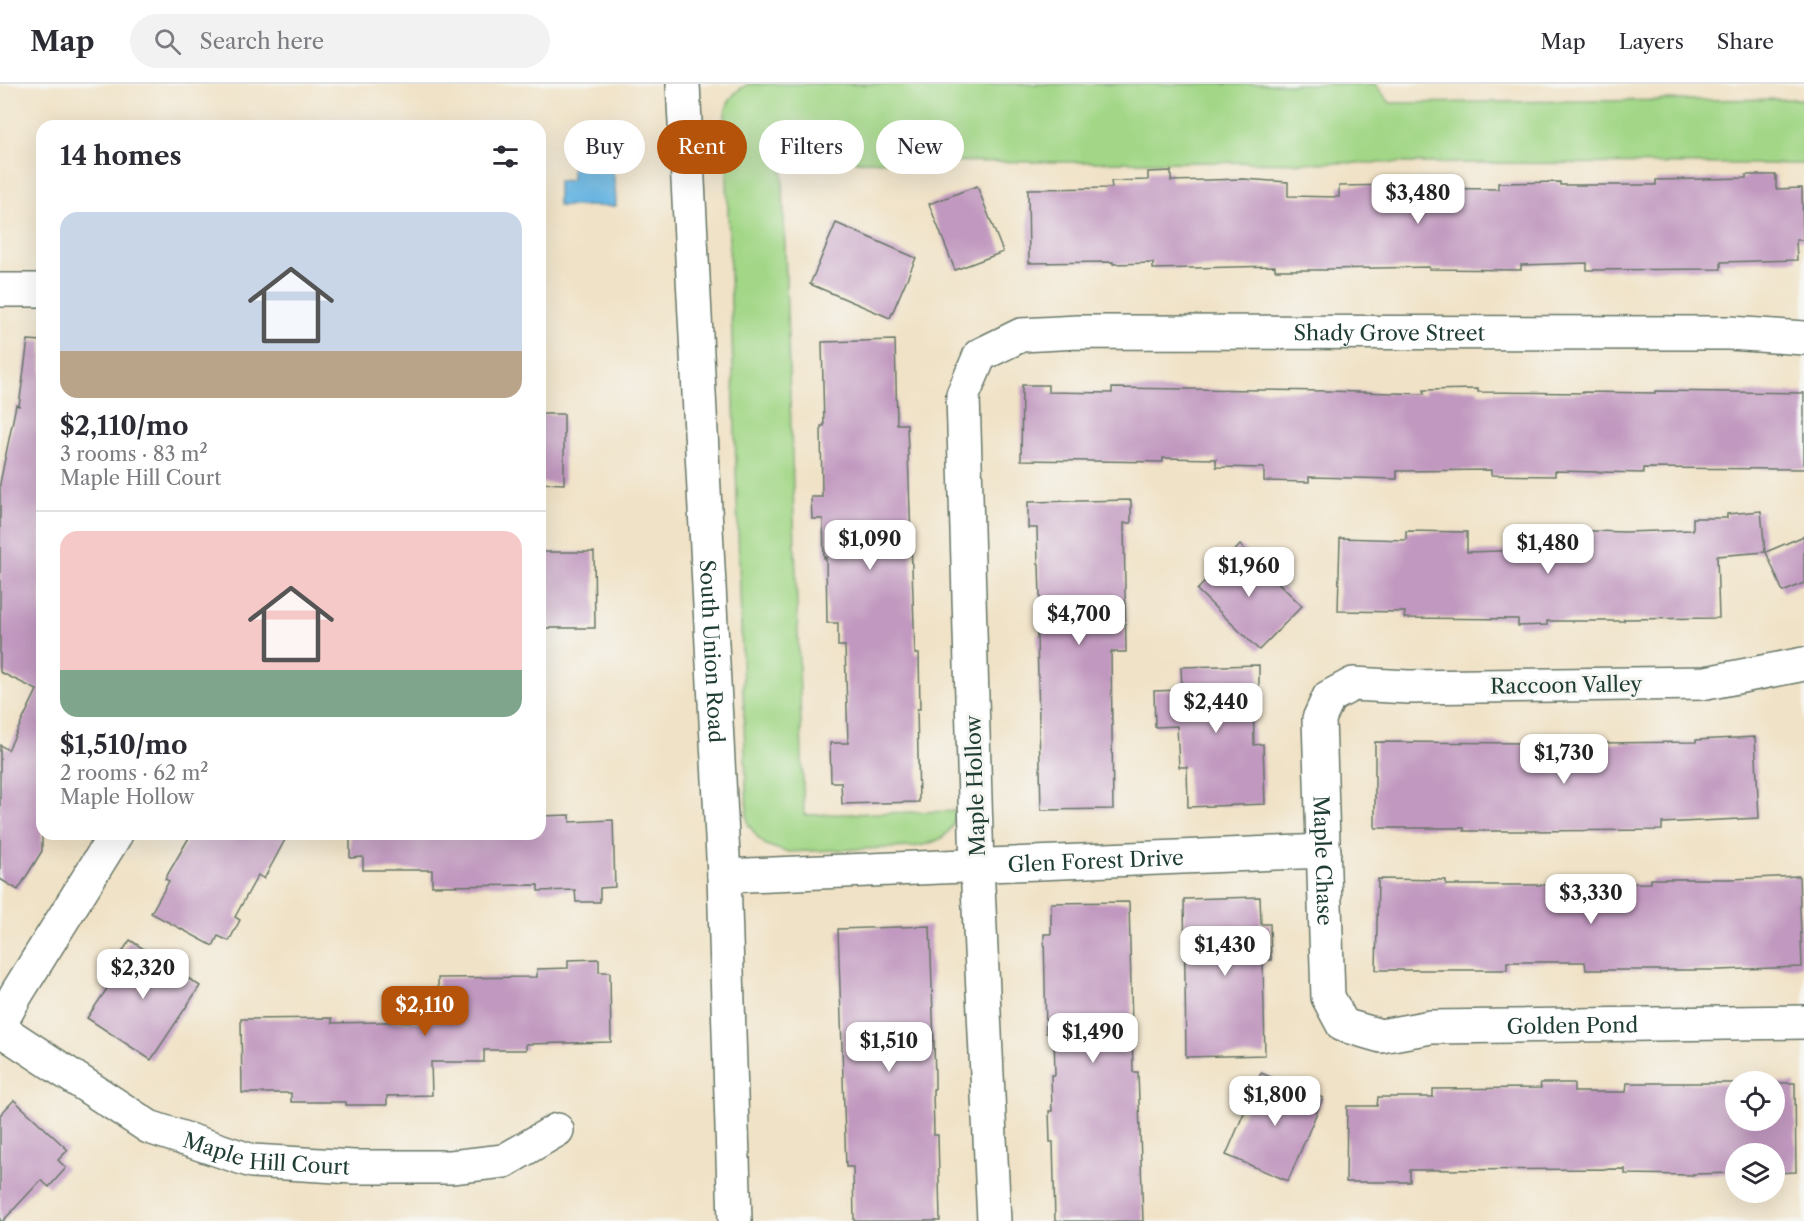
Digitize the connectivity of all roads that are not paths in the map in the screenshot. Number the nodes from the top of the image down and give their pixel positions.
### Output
1 (683, 84) edge
2 (0, 290) edge
3 (36, 290) edge
4 (1804, 338) edge
5 (980, 355) joint
6 (1804, 664) edge
7 (1329, 697) joint
8 (112, 840) edge
9 (1324, 851) junction
10 (977, 866) junction
11 (724, 876) junction
12 (1804, 1022) edge
13 (0, 1024) edge
14 (1343, 1025) joint
15 (0, 1029) edge
16 (557, 1130) dead end
17 (735, 1221) edge
18 (994, 1221) edge

1 - 11 street, South Union Road
2 - 3 street
4 - 5 street, Shady Grove Street
5 - 10 street, Maple Hollow
6 - 7 street, Raccoon Valley
7 - 9 street, Maple Chase
8 - 13 street
9 - 10 street, Glen Forest Drive
9 - 14 street, Maple Chase
10 - 11 street, Glen Forest Drive
10 - 18 street, Maple Hollow
11 - 17 street, South Union Road
12 - 14 street, Golden Pond
15 - 16 street, Maple Hill Court

